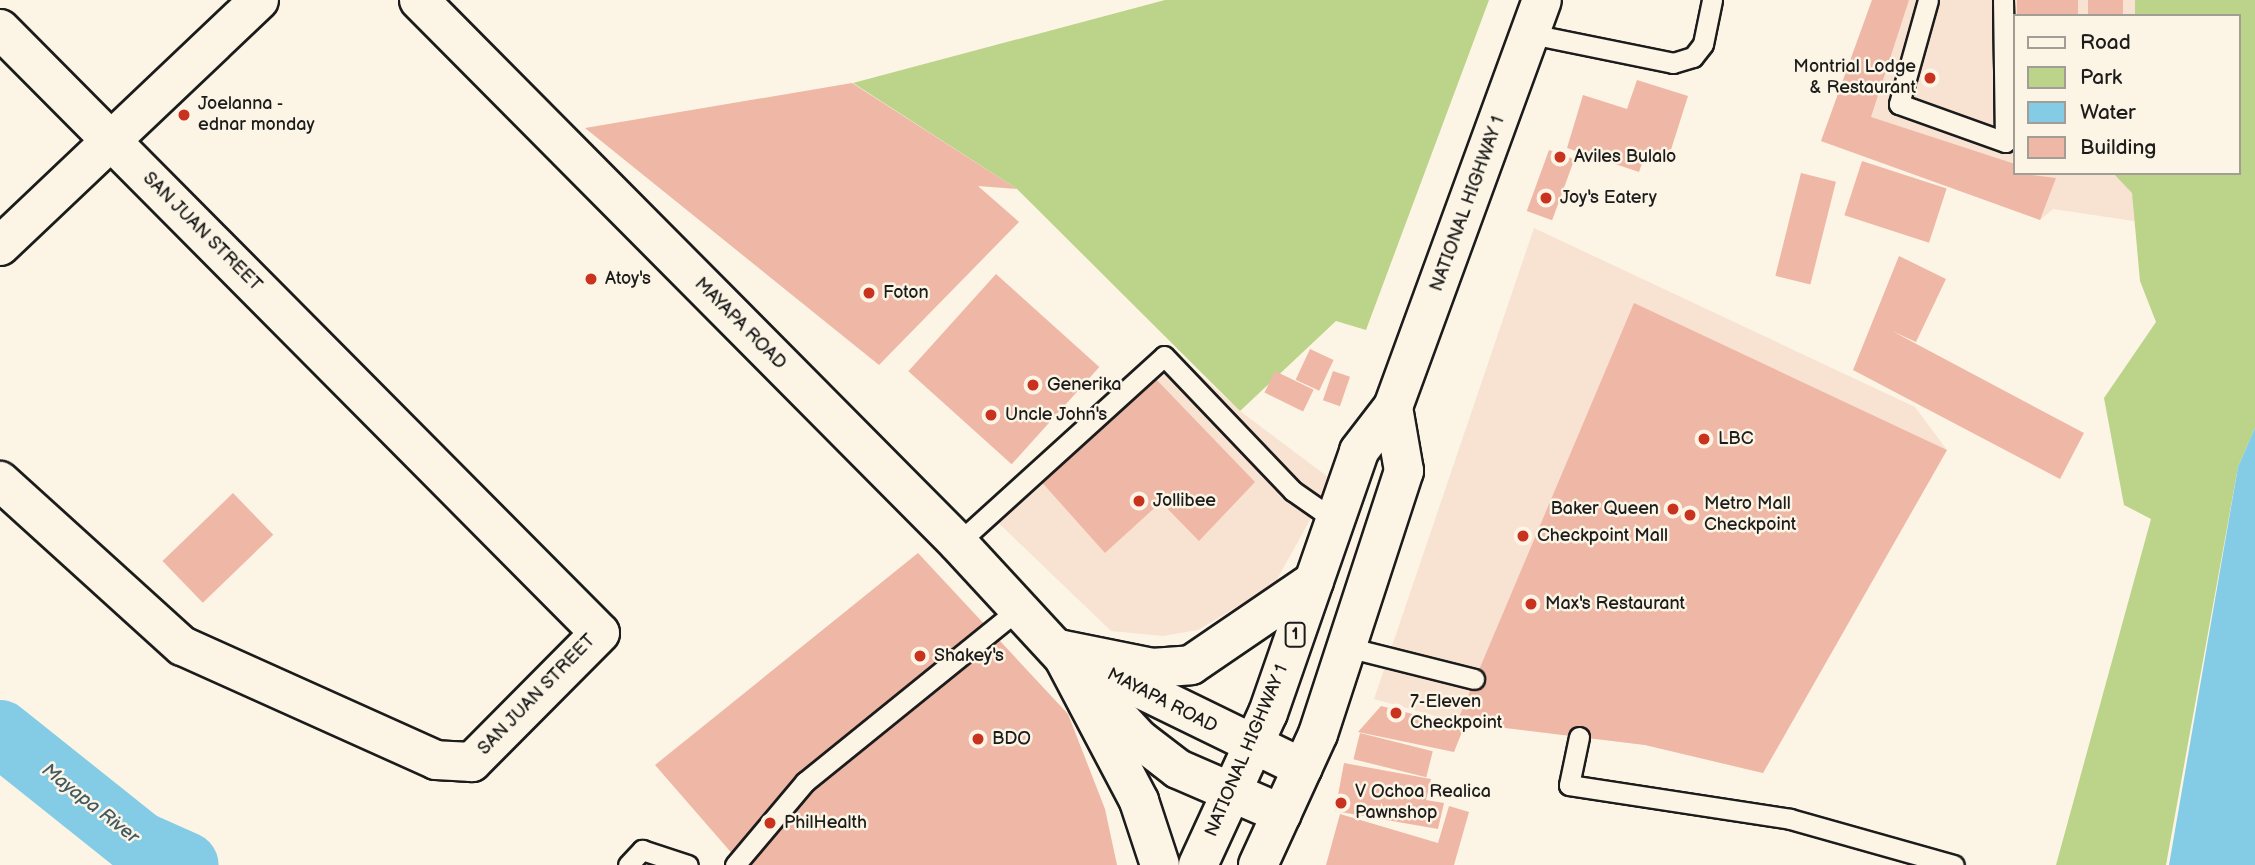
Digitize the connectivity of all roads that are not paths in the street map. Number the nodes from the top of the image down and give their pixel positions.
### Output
1 (259, 0) edge
2 (419, 0) edge
3 (1712, 0) edge
4 (1928, 0) edge
5 (2003, 0) edge
6 (1536, 17) edge
7 (0, 29) edge
8 (110, 140) junction
9 (0, 246) edge
10 (1393, 407) junction
11 (0, 481) edge
12 (1336, 521) junction
13 (958, 543) junction
14 (1314, 581) junction
15 (1020, 608) junction
16 (1347, 647) junction
17 (1059, 649) junction
18 (1474, 679) dead end
19 (1579, 737) dead end
20 (1253, 745) junction
21 (1303, 768) junction
22 (1231, 792) junction
23 (1282, 814) junction
24 (628, 865) edge
25 (688, 865) edge
26 (736, 865) edge
27 (1160, 865) edge
28 (1198, 865) edge
29 (1258, 865) edge
30 (1954, 865) edge

1 - 8 main road
2 - 13 main road, MAYAPA ROAD
3 - 6 lane
4 - 5 lane
6 - 10 main road, NATIONAL HIGHWAY 1 / 1
7 - 8 main road
8 - 9 main road
8 - 11 main road, SAN JUAN STREET
10 - 12 main road, NATIONAL HIGHWAY 1 / 1
10 - 16 main road
12 - 13 lane
12 - 14 main road, NATIONAL HIGHWAY 1 / 1
13 - 15 main road, MAYAPA ROAD
14 - 17 main road
14 - 20 main road, NATIONAL HIGHWAY 1 / 1
15 - 17 main road, MAYAPA ROAD
15 - 26 lane
16 - 18 lane
16 - 21 main road
17 - 20 main road, MAYAPA ROAD
17 - 22 main road, MAYAPA ROAD
17 - 27 main road
19 - 30 lane
20 - 21 main road, MAYAPA ROAD
20 - 22 main road, NATIONAL HIGHWAY 1 / 1
21 - 23 main road
22 - 23 main road, MAYAPA ROAD
22 - 28 main road, NATIONAL HIGHWAY 1 / 1
23 - 29 main road
24 - 25 lane

